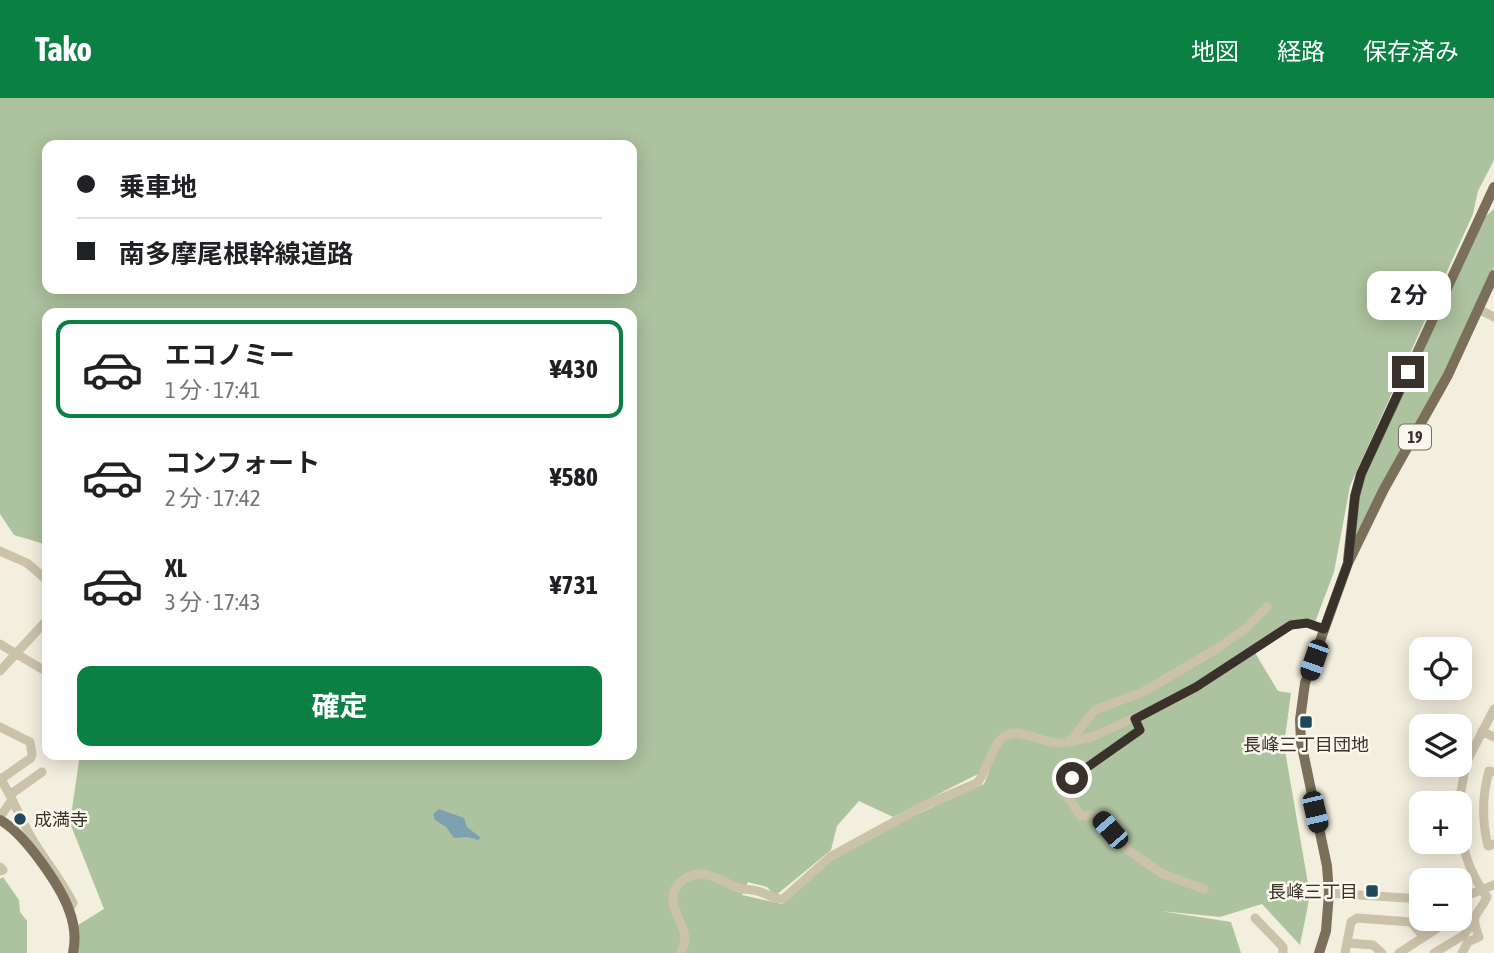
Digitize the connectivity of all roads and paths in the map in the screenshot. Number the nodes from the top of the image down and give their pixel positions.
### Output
1 (1494, 187) edge
2 (1494, 205) edge
3 (1481, 215) junction
4 (1494, 275) edge
5 (1478, 309) junction
6 (1494, 317) edge
7 (0, 551) edge
8 (1348, 563) junction
9 (42, 576) edge
10 (1267, 607) dead end
11 (42, 626) edge
12 (1324, 629) junction
13 (0, 644) edge
14 (18, 654) junction
15 (42, 669) edge
16 (0, 671) edge
17 (1494, 709) edge
18 (1135, 719) junction
19 (0, 727) edge
20 (1482, 731) junction
21 (1494, 737) edge
22 (1062, 743) dead end
23 (42, 772) dead end
24 (1494, 772) edge
25 (0, 779) edge
26 (1461, 791) edge
27 (11, 797) junction
28 (0, 819) edge
29 (1494, 844) edge
30 (1465, 854) edge
31 (1494, 885) edge
32 (1204, 889) dead end
33 (1481, 891) junction
34 (1329, 893) junction
35 (1472, 894) edge
36 (1409, 899) edge
37 (69, 909) junction
38 (1255, 918) dead end
39 (1473, 922) junction
40 (1433, 931) edge
41 (1424, 937) junction
42 (1348, 943) junction
43 (74, 953) edge
44 (681, 953) edge
45 (1283, 953) edge
46 (1319, 953) edge
47 (1345, 953) edge
48 (1382, 953) edge
49 (1399, 953) edge
50 (1434, 953) edge
51 (1462, 953) edge

1 - 3 main road, 19
2 - 3 main road, 19
3 - 8 main road, 19
4 - 5 main road, 19
5 - 6 street
5 - 8 main road, 19
7 - 9 street
8 - 12 main road, 19
10 - 18 street
11 - 14 street
12 - 18 street
12 - 34 main road, 19
13 - 14 street
14 - 15 street
14 - 16 street
17 - 20 street
18 - 32 street
19 - 25 street
20 - 21 street
20 - 26 street
22 - 44 street
23 - 27 street
24 - 29 street
25 - 27 street
27 - 28 street
27 - 37 street
28 - 37 main road
30 - 33 street
31 - 33 street
33 - 35 street
33 - 39 street
34 - 36 street
34 - 46 main road, 19
37 - 43 main road
38 - 45 street
39 - 50 street
39 - 51 street
40 - 41 street
41 - 42 street
41 - 49 street
42 - 47 street
42 - 48 street

